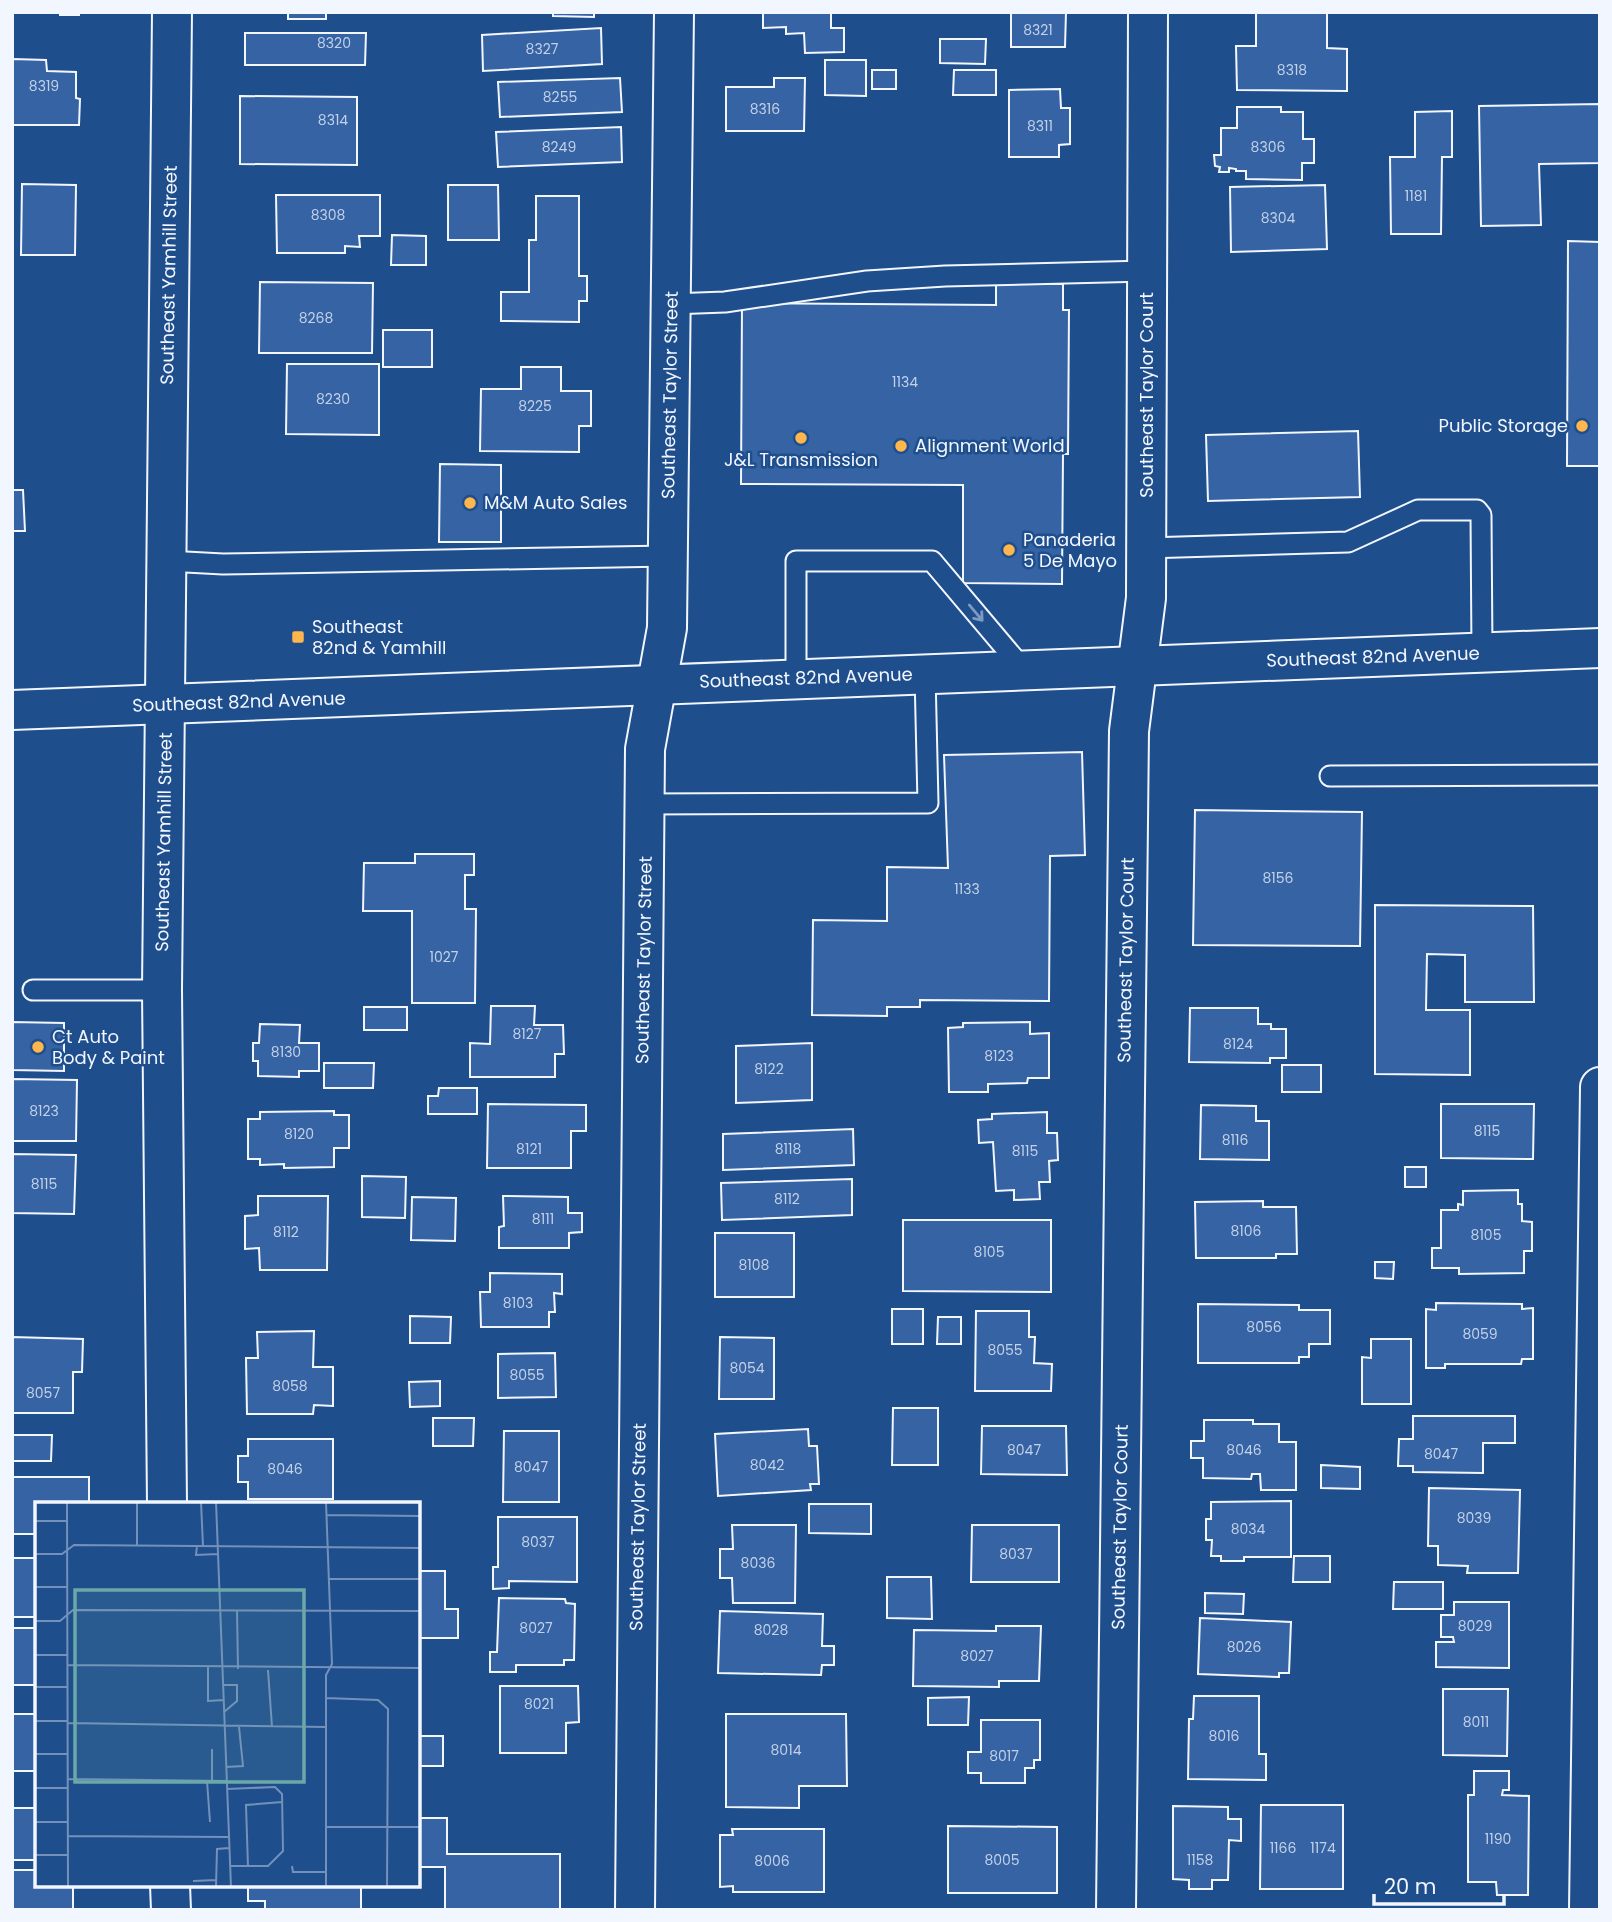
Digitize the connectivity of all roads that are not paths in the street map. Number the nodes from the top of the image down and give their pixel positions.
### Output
1 (172, 12) edge
2 (674, 12) edge
3 (1148, 12) edge
4 (1147, 271) junction
5 (671, 304) junction
6 (1146, 548) junction
7 (668, 556) junction
8 (167, 561) junction
9 (1600, 648) edge
10 (1482, 652) junction
11 (1137, 667) junction
12 (1024, 670) junction
13 (925, 674) junction
14 (796, 678) junction
15 (657, 683) junction
16 (165, 704) junction
17 (12, 710) edge
18 (1600, 775) edge
19 (1330, 776) dead end
20 (645, 804) junction
21 (33, 990) dead end
22 (162, 990) junction
23 (1600, 1087) edge
24 (167, 1502) edge
25 (170, 1887) edge
26 (171, 1910) edge
27 (635, 1910) edge
28 (1116, 1910) edge
29 (1589, 1910) edge

1 - 8 street, Southeast Yamhill Street
2 - 5 street, Southeast Taylor Street
3 - 4 street, Southeast Taylor Court
4 - 5 lane
4 - 6 street, Southeast Taylor Court
5 - 7 street, Southeast Taylor Street
6 - 10 lane
6 - 11 street, Southeast Taylor Court
7 - 8 lane
7 - 15 street, Southeast Taylor Street
8 - 16 street, Southeast Yamhill Street
9 - 10 street, Southeast 82nd Avenue
10 - 11 street, Southeast 82nd Avenue
11 - 12 street, Southeast 82nd Avenue
11 - 28 street, Southeast Taylor Court
12 - 13 street, Southeast 82nd Avenue
14 -> 12 lane
13 - 14 street, Southeast 82nd Avenue
13 - 20 lane
14 - 15 street, Southeast 82nd Avenue
15 - 16 street, Southeast 82nd Avenue
15 - 20 street, Southeast Taylor Street
16 - 17 street, Southeast 82nd Avenue
16 - 22 street, Southeast Yamhill Street
18 - 19 lane
20 - 27 street, Southeast Taylor Street
21 - 22 lane
22 - 24 street, Southeast Yamhill Street
23 - 29 street
25 - 26 street

